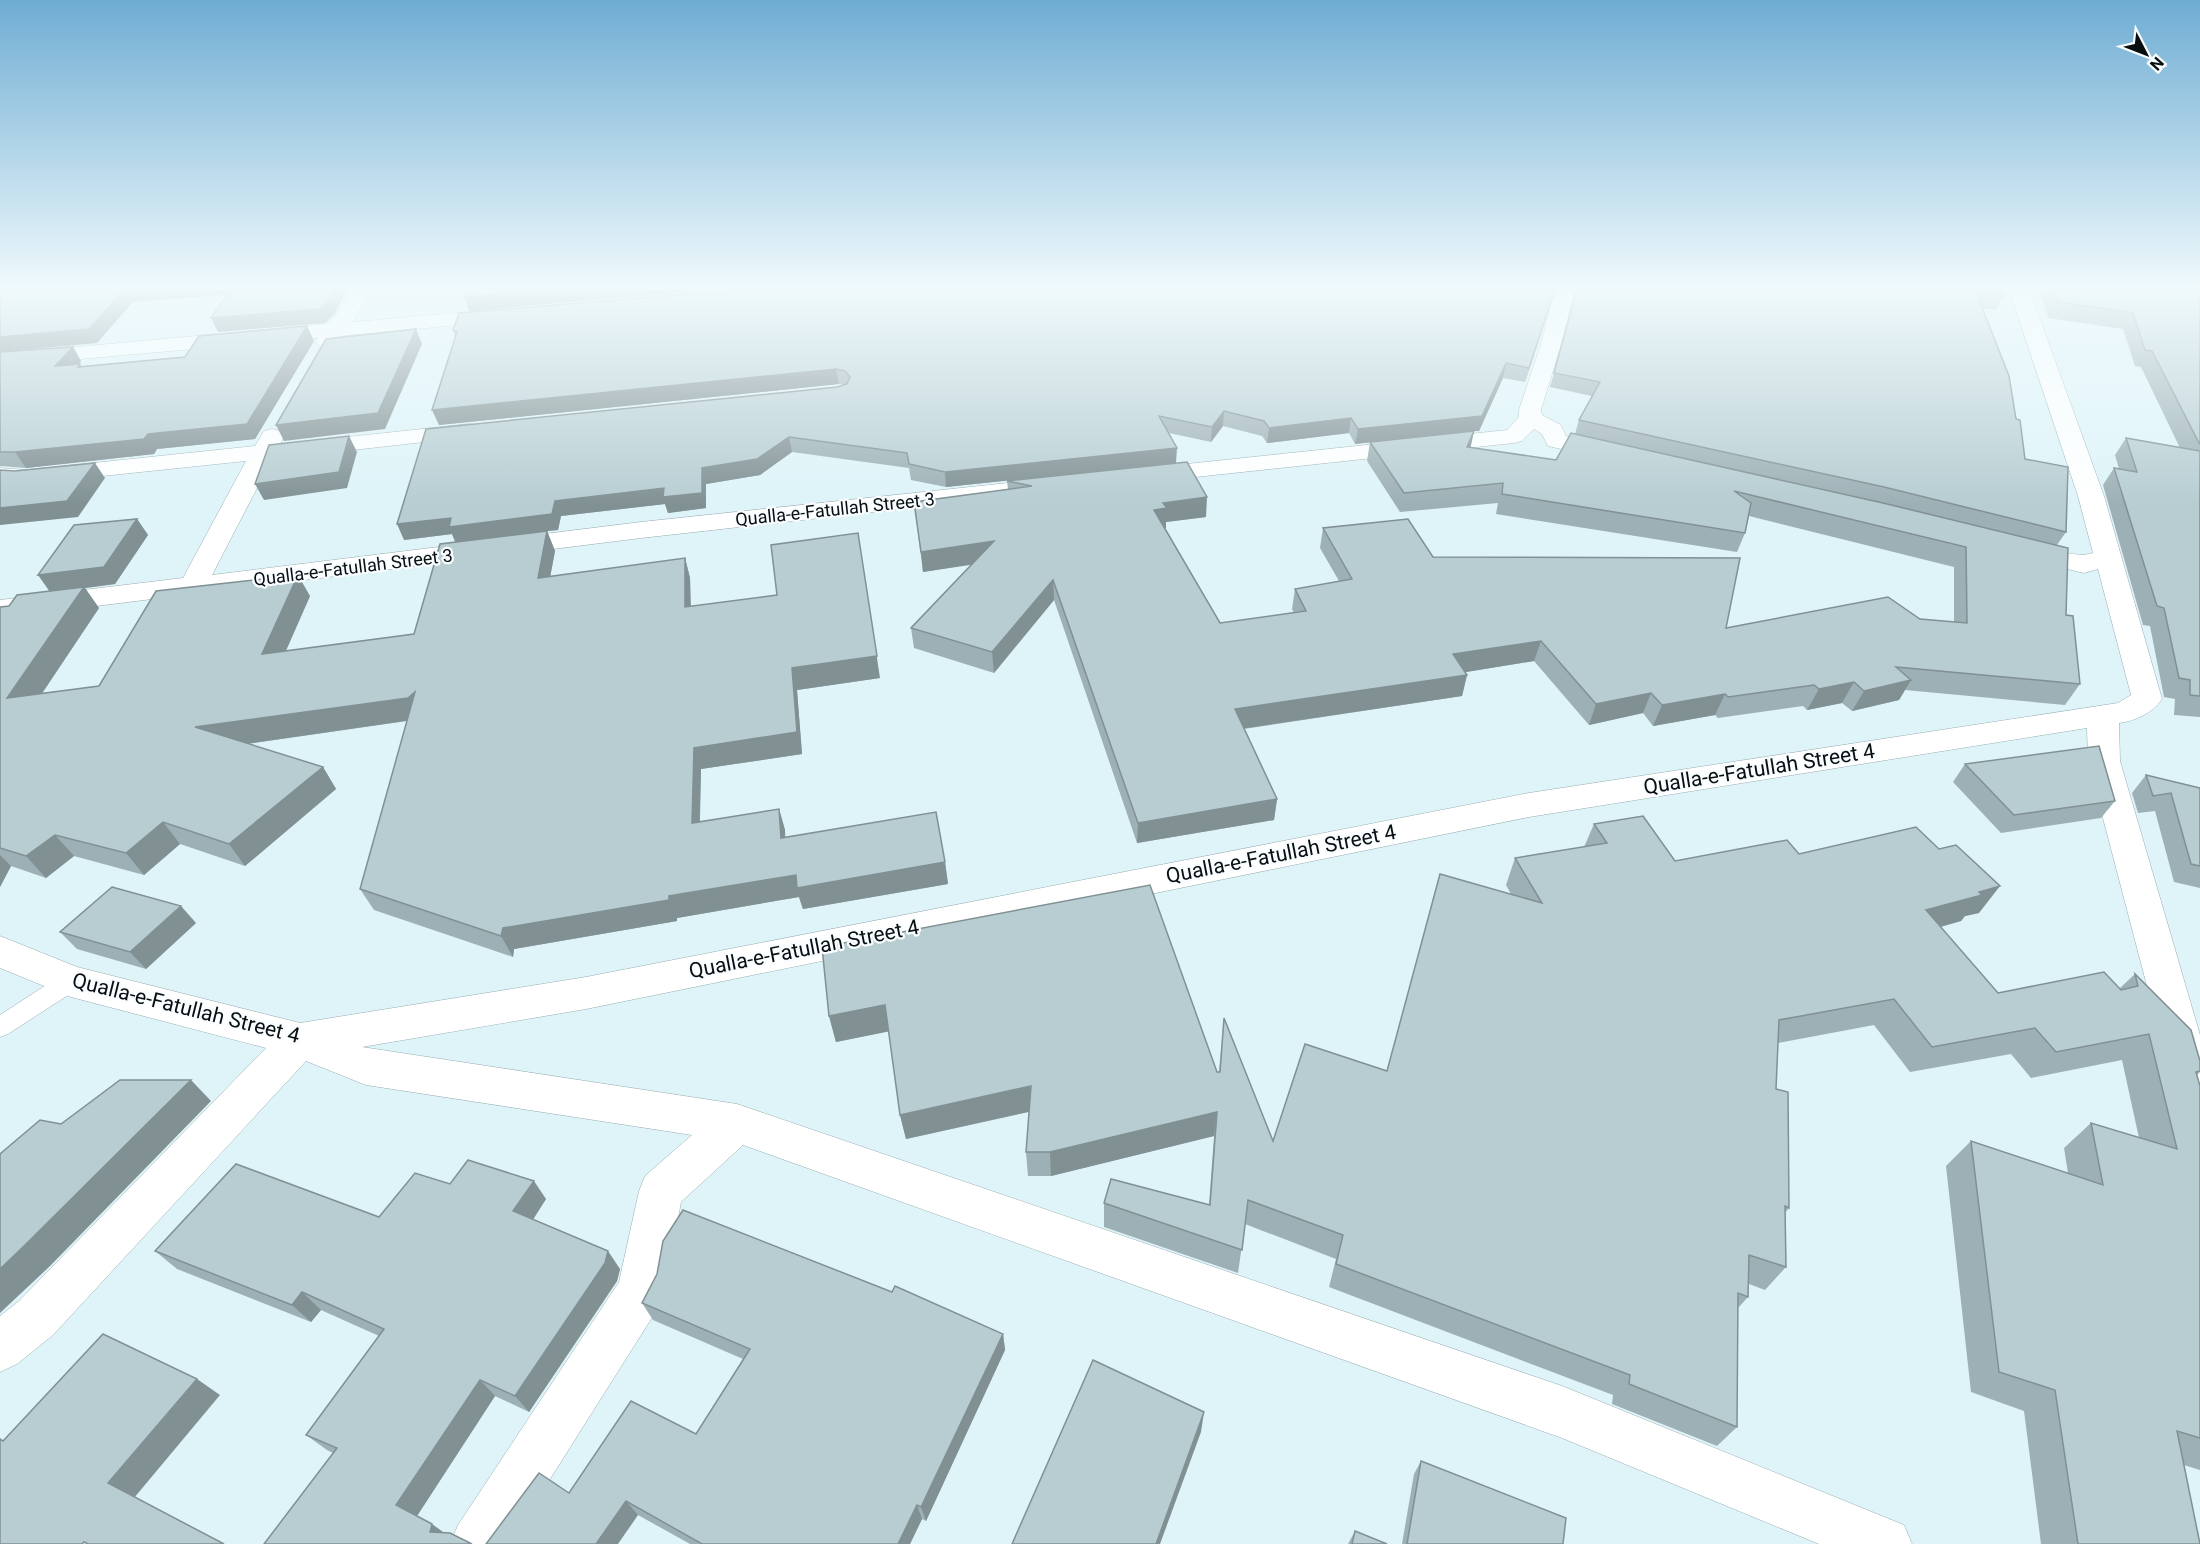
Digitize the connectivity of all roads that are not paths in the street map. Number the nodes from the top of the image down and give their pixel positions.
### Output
1 (19, 361) edge
2 (1546, 361) edge
3 (2044, 361) edge
4 (0, 381) edge
5 (1531, 418) junction
6 (281, 420) edge
7 (497, 428) edge
8 (263, 451) junction
9 (1635, 459) edge
10 (0, 475) edge
11 (1122, 478) edge
12 (1040, 487) edge
13 (2000, 545) edge
14 (2108, 557) junction
15 (192, 587) junction
16 (0, 609) edge
17 (2103, 716) junction
18 (0, 951) edge
19 (71, 981) junction
20 (0, 1027) edge
21 (300, 1040) junction
22 (2200, 1108) edge
23 (737, 1122) junction
24 (0, 1347) edge
25 (477, 1544) edge
26 (1885, 1544) edge

1 - 4 street
2 - 5 street
3 - 14 street, Qualla-e-Fatullah Street 4
5 - 9 street
5 - 11 street
6 - 8 street
7 - 8 street
8 - 10 street
8 - 15 street
12 - 15 street, Qualla-e-Fatullah Street 3
13 - 14 street
14 - 17 street, Qualla-e-Fatullah Street 4
15 - 16 street, Qualla-e-Fatullah Street 3
17 - 21 street, Qualla-e-Fatullah Street 4
17 - 22 street
18 - 19 street, Qualla-e-Fatullah Street 4
19 - 20 lane
19 - 21 street, Qualla-e-Fatullah Street 4
21 - 23 street
21 - 24 street
23 - 25 street
23 - 26 street

